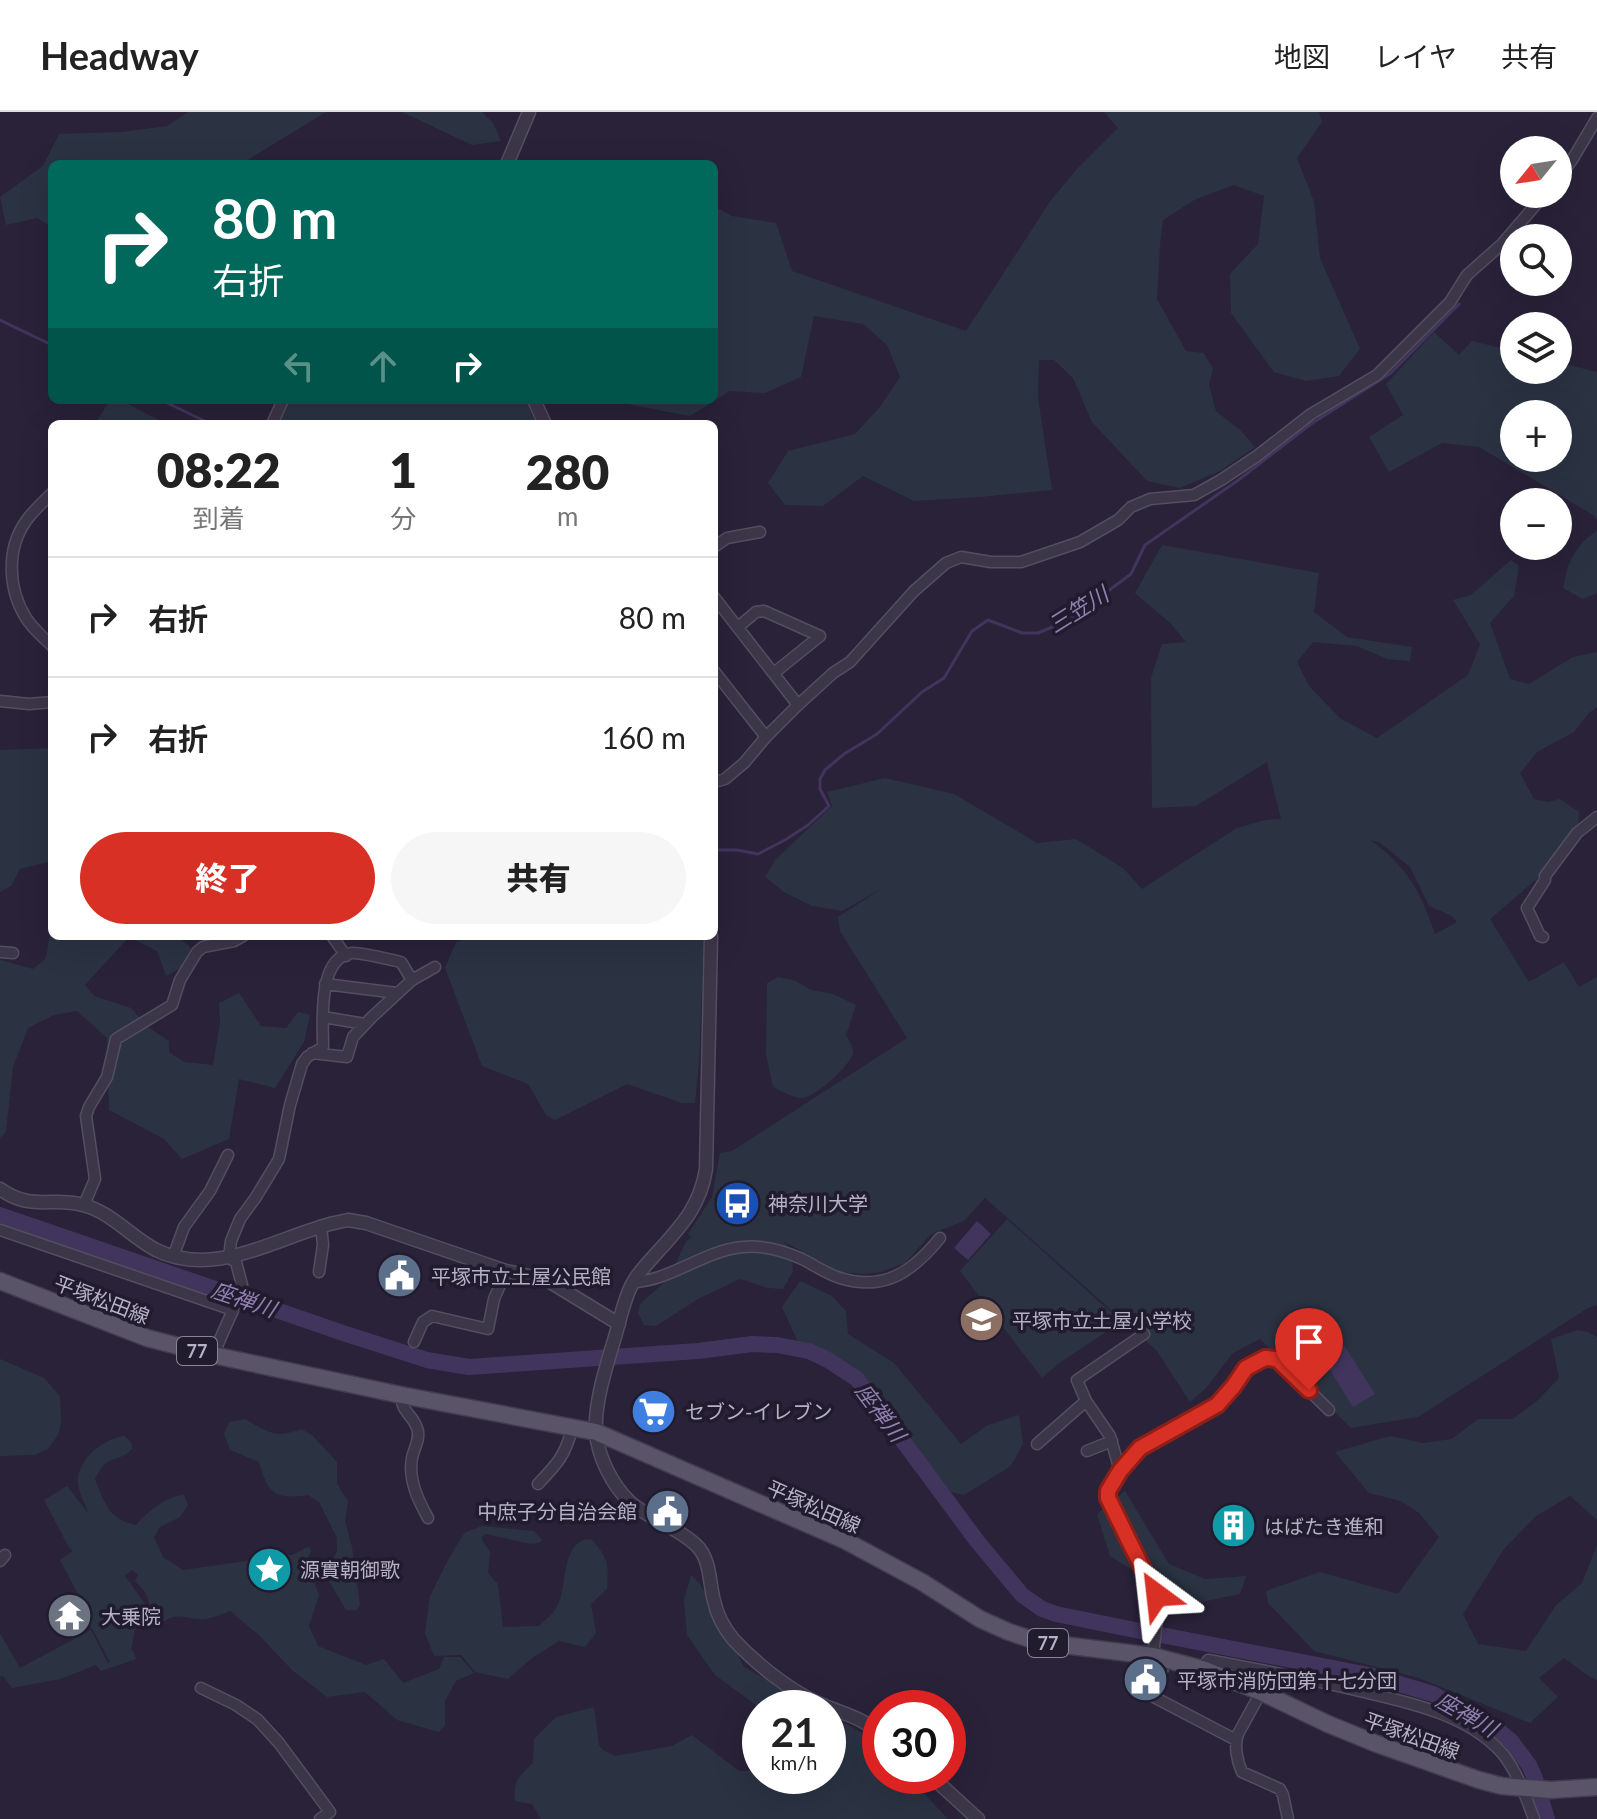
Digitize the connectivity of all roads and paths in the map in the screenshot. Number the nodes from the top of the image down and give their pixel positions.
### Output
1 (529, 112) edge
2 (1597, 118) edge
3 (509, 160) edge
4 (1572, 160) edge
5 (1533, 208) edge
6 (48, 497) edge
7 (760, 532) dead end
8 (718, 544) edge
9 (718, 602) edge
10 (738, 627) junction
11 (48, 642) edge
12 (774, 673) junction
13 (718, 676) edge
14 (0, 701) edge
15 (48, 702) edge
16 (798, 705) junction
17 (766, 737) junction
18 (718, 781) edge
19 (1597, 817) edge
20 (1543, 937) dead end
21 (236, 940) edge
22 (335, 940) edge
23 (711, 940) edge
24 (0, 952) edge
25 (13, 953) dead end
26 (346, 956) junction
27 (435, 967) dead end
28 (412, 980) junction
29 (325, 984) junction
30 (397, 993) junction
31 (323, 1017) junction
32 (365, 1024) junction
33 (312, 1053) junction
34 (228, 1155) dead end
35 (0, 1189) edge
36 (84, 1205) junction
37 (321, 1226) junction
38 (0, 1230) edge
39 (940, 1238) dead end
40 (173, 1257) junction
41 (229, 1258) junction
42 (506, 1271) junction
43 (319, 1272) dead end
44 (0, 1281) edge
45 (632, 1283) junction
46 (233, 1309) junction
47 (619, 1324) junction
48 (1144, 1334) dead end
49 (414, 1342) dead end
50 (213, 1355) junction
51 (401, 1395) junction
52 (1086, 1401) junction
53 (1329, 1410) dead end
54 (572, 1429) junction
55 (596, 1432) junction
56 (1112, 1441) junction
57 (1037, 1444) dead end
58 (1087, 1451) dead end
59 (1120, 1471) junction
60 (538, 1484) dead end
61 (428, 1518) dead end
62 (1160, 1657) junction
63 (1202, 1669) junction
64 (201, 1688) dead end
65 (1261, 1692) junction
66 (862, 1720) edge
67 (1236, 1740) junction
68 (1597, 1787) edge
69 (1523, 1788) junction
70 (951, 1794) edge
71 (320, 1819) edge
72 (978, 1819) edge
73 (1288, 1819) edge
74 (1534, 1819) edge

1 - 3 street
2 - 4 street
5 - 16 street
6 - 11 street
7 - 8 street
9 - 10 street
10 - 12 street
10 - 12 street
12 - 16 street
13 - 17 street
14 - 15 street
16 - 17 street
17 - 18 street
19 - 20 street
21 - 36 street
22 - 26 street
23 - 45 street
24 - 25 street
26 - 28 street
26 - 29 street
27 - 28 street
28 - 30 street
29 - 30 street
29 - 31 street
30 - 32 street
31 - 32 street
31 - 33 street
32 - 33 street
33 - 41 street
34 - 40 street
35 - 36 street
36 - 40 street
37 - 41 street
37 - 42 street
37 - 43 street
38 - 46 street
39 - 45 street
40 - 41 street
41 - 46 street
42 - 47 street
42 - 49 street
44 - 50 main road, 平塚松田線 / 77
45 - 47 street
46 - 50 street
47 - 55 street
48 - 52 street
50 - 51 main road, 平塚松田線 / 77
51 - 54 main road, 平塚松田線 / 77
51 - 61 street
52 - 56 street
52 - 57 street
53 - 59 street
54 - 55 main road, 平塚松田線 / 77
54 - 60 street
55 - 62 main road, 平塚松田線 / 77
55 - 66 street
56 - 58 street
56 - 59 street
59 - 62 street
62 - 63 main road, 平塚松田線 / 77
62 - 67 street
63 - 65 main road, 平塚松田線 / 77
63 - 69 street
64 - 71 street
65 - 67 street
65 - 69 main road, 平塚松田線 / 77
67 - 73 street
68 - 69 main road, 平塚松田線 / 77
69 - 74 street
70 - 72 street

